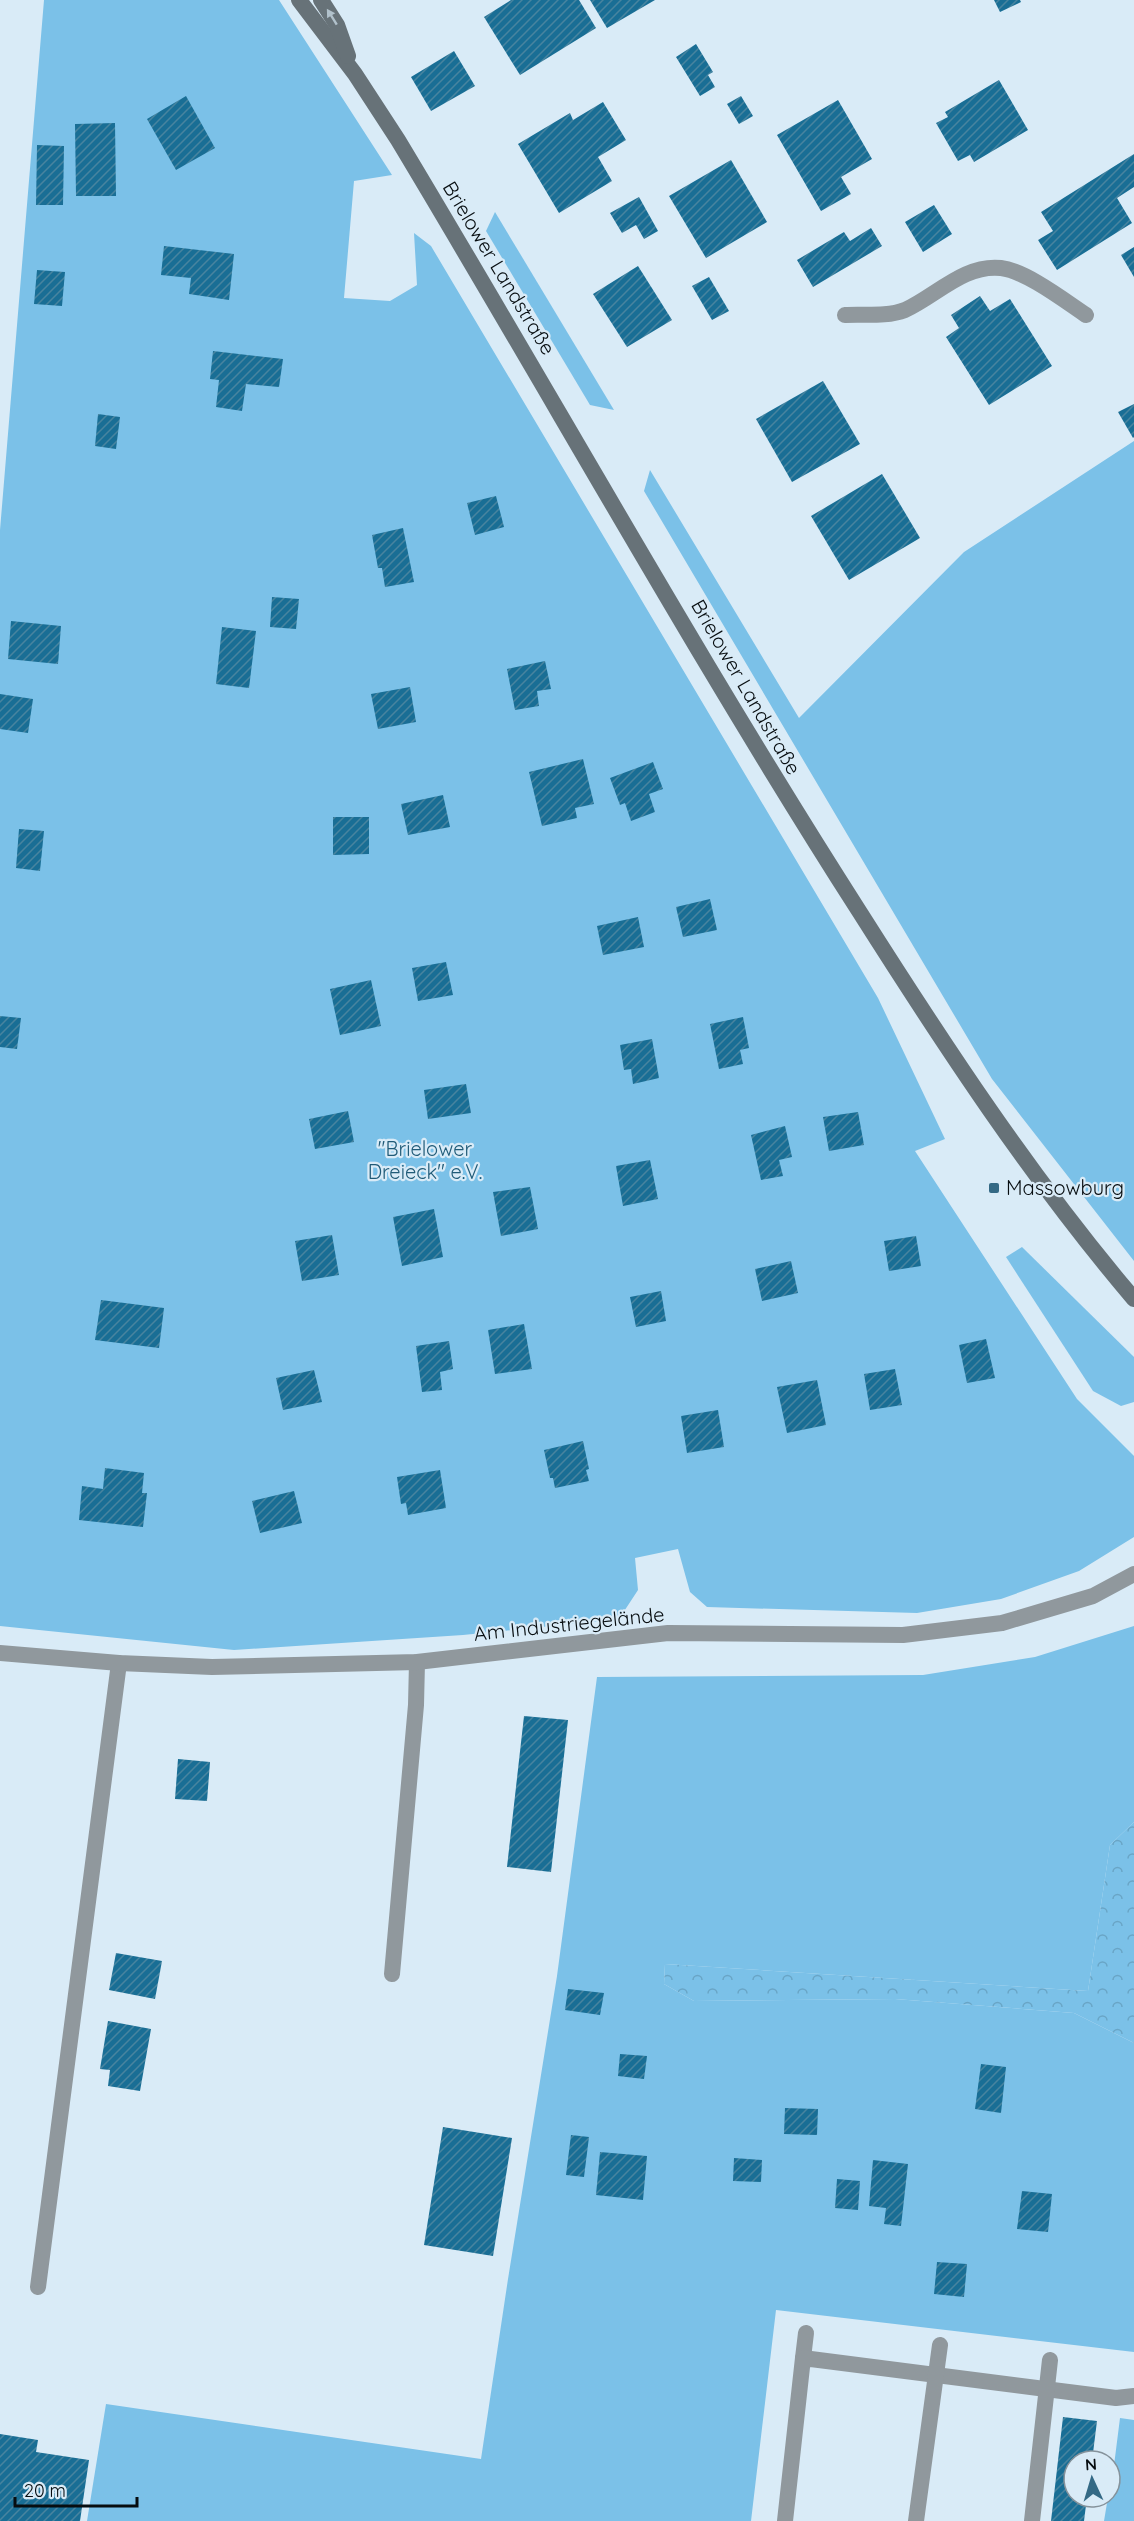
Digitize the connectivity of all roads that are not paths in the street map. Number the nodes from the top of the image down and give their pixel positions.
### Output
1 (299, 0) edge
2 (321, 0) edge
3 (355, 74) junction
4 (845, 315) dead end
5 (1086, 315) dead end
6 (1134, 1299) edge
7 (1134, 1574) edge
8 (0, 1653) edge
9 (417, 1662) junction
10 (118, 1663) junction
11 (392, 1974) dead end
12 (38, 2287) dead end
13 (806, 2333) dead end
14 (940, 2345) dead end
15 (803, 2358) junction
16 (1050, 2360) dead end
17 (936, 2375) junction
18 (1047, 2389) junction
19 (1134, 2396) edge
20 (785, 2521) edge
21 (916, 2521) edge
22 (1032, 2521) edge

1 - 3 main road, Brielower Landstraße
3 -> 2 main road, Brielower Landstraße
3 - 6 main road, Brielower Landstraße
4 - 5 street
7 - 9 street, Am Industriegelände
8 - 10 street, Am Industriegelände
9 - 10 street, Am Industriegelände
9 - 11 street
10 - 12 street
13 - 15 street
14 - 17 street
15 - 17 street
15 - 20 street
16 - 18 street
17 - 18 street
17 - 21 street
18 - 19 street
18 - 22 street

